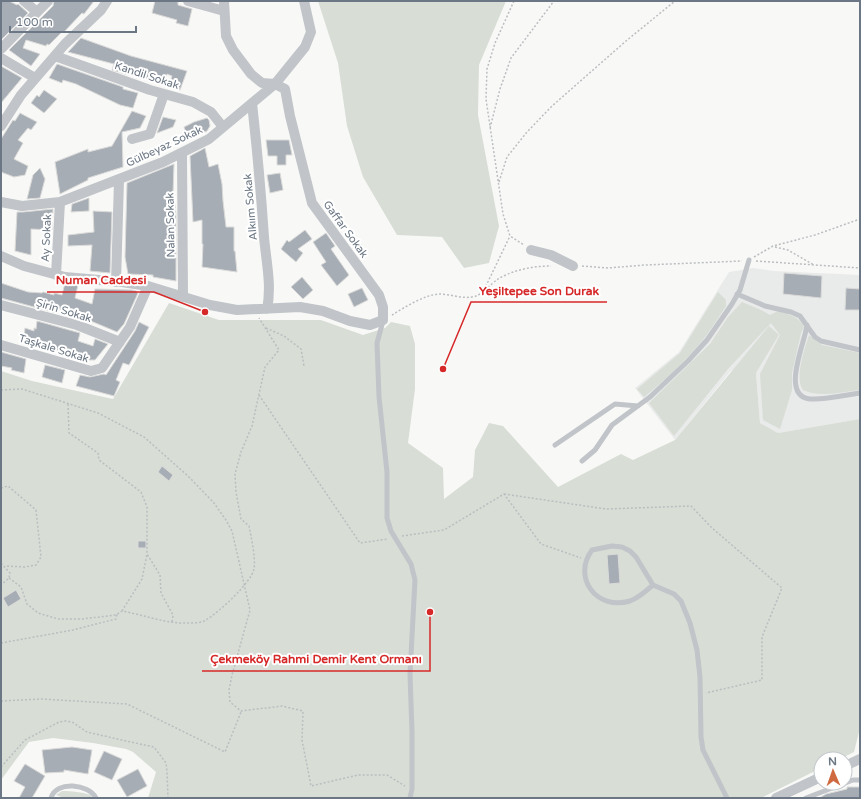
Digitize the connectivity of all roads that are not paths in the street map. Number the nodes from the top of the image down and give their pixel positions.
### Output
1 (24, 1) edge
2 (48, 1) edge
3 (107, 1) edge
4 (188, 1) edge
5 (304, 1) edge
6 (224, 6) edge
7 (37, 12) junction
8 (1, 49) edge
9 (55, 56) junction
10 (1, 58) edge
11 (35, 78) junction
12 (275, 84) junction
13 (164, 94) junction
14 (252, 103) junction
15 (1, 126) edge
16 (223, 128) junction
17 (132, 139) dead end
18 (182, 153) junction
19 (119, 180) junction
20 (1, 202) edge
21 (60, 202) junction
22 (531, 250) road end
23 (1, 256) edge
24 (749, 260) road end
25 (573, 266) road end
26 (56, 275) junction
27 (116, 282) junction
28 (148, 286) junction
29 (737, 294) junction
30 (183, 297) junction
31 (1, 305) edge
32 (267, 309) junction
33 (383, 320) junction
34 (807, 325) junction
35 (120, 342) junction
36 (1, 345) edge
37 (860, 350) edge
38 (860, 393) edge
39 (638, 406) junction
40 (555, 445) dead end
41 (582, 461) dead end
42 (653, 585) junction
43 (860, 780) edge
44 (813, 781) edge
45 (52, 798) edge
46 (96, 798) edge
47 (410, 798) edge
48 (727, 798) edge
49 (776, 798) edge
50 (806, 798) edge

1 - 7 street
2 - 7 street
3 - 9 street
4 - 6 street
5 - 12 street, Gülbeyaz Sokak
6 - 12 street
7 - 8 street
9 - 11 street
9 - 13 street, Kandil Sokak
10 - 11 street
11 - 15 street
12 - 14 street, Gülbeyaz Sokak
12 - 33 street, Gaffar Sokak
13 - 16 street, Kandil Sokak
13 - 17 street
14 - 16 street, Gülbeyaz Sokak
14 - 32 street, Alkıım Sokak
16 - 18 street, Gülbeyaz Sokak
18 - 19 street, Gülbeyaz Sokak
18 - 30 street, Nalan Sokak
19 - 21 street, Gülbeyaz Sokak
19 - 27 street
20 - 21 street, Gülbeyaz Sokak
21 - 26 street, Ay Sokak
22 - 25 street
23 - 26 street
24 - 29 lane
26 - 27 street
27 - 28 street
28 - 30 street
28 - 35 street, Taşkale Sokak
29 - 34 lane
29 - 39 lane
30 - 32 street
31 - 35 street, Şirin Sokak
32 - 33 street
33 - 47 lane
34 - 37 lane
34 - 38 lane
35 - 36 street, Taşkale Sokak
39 - 40 lane
39 - 41 lane
42 - 42 lane
42 - 48 lane
43 - 50 lane
44 - 49 street
45 - 46 lane

